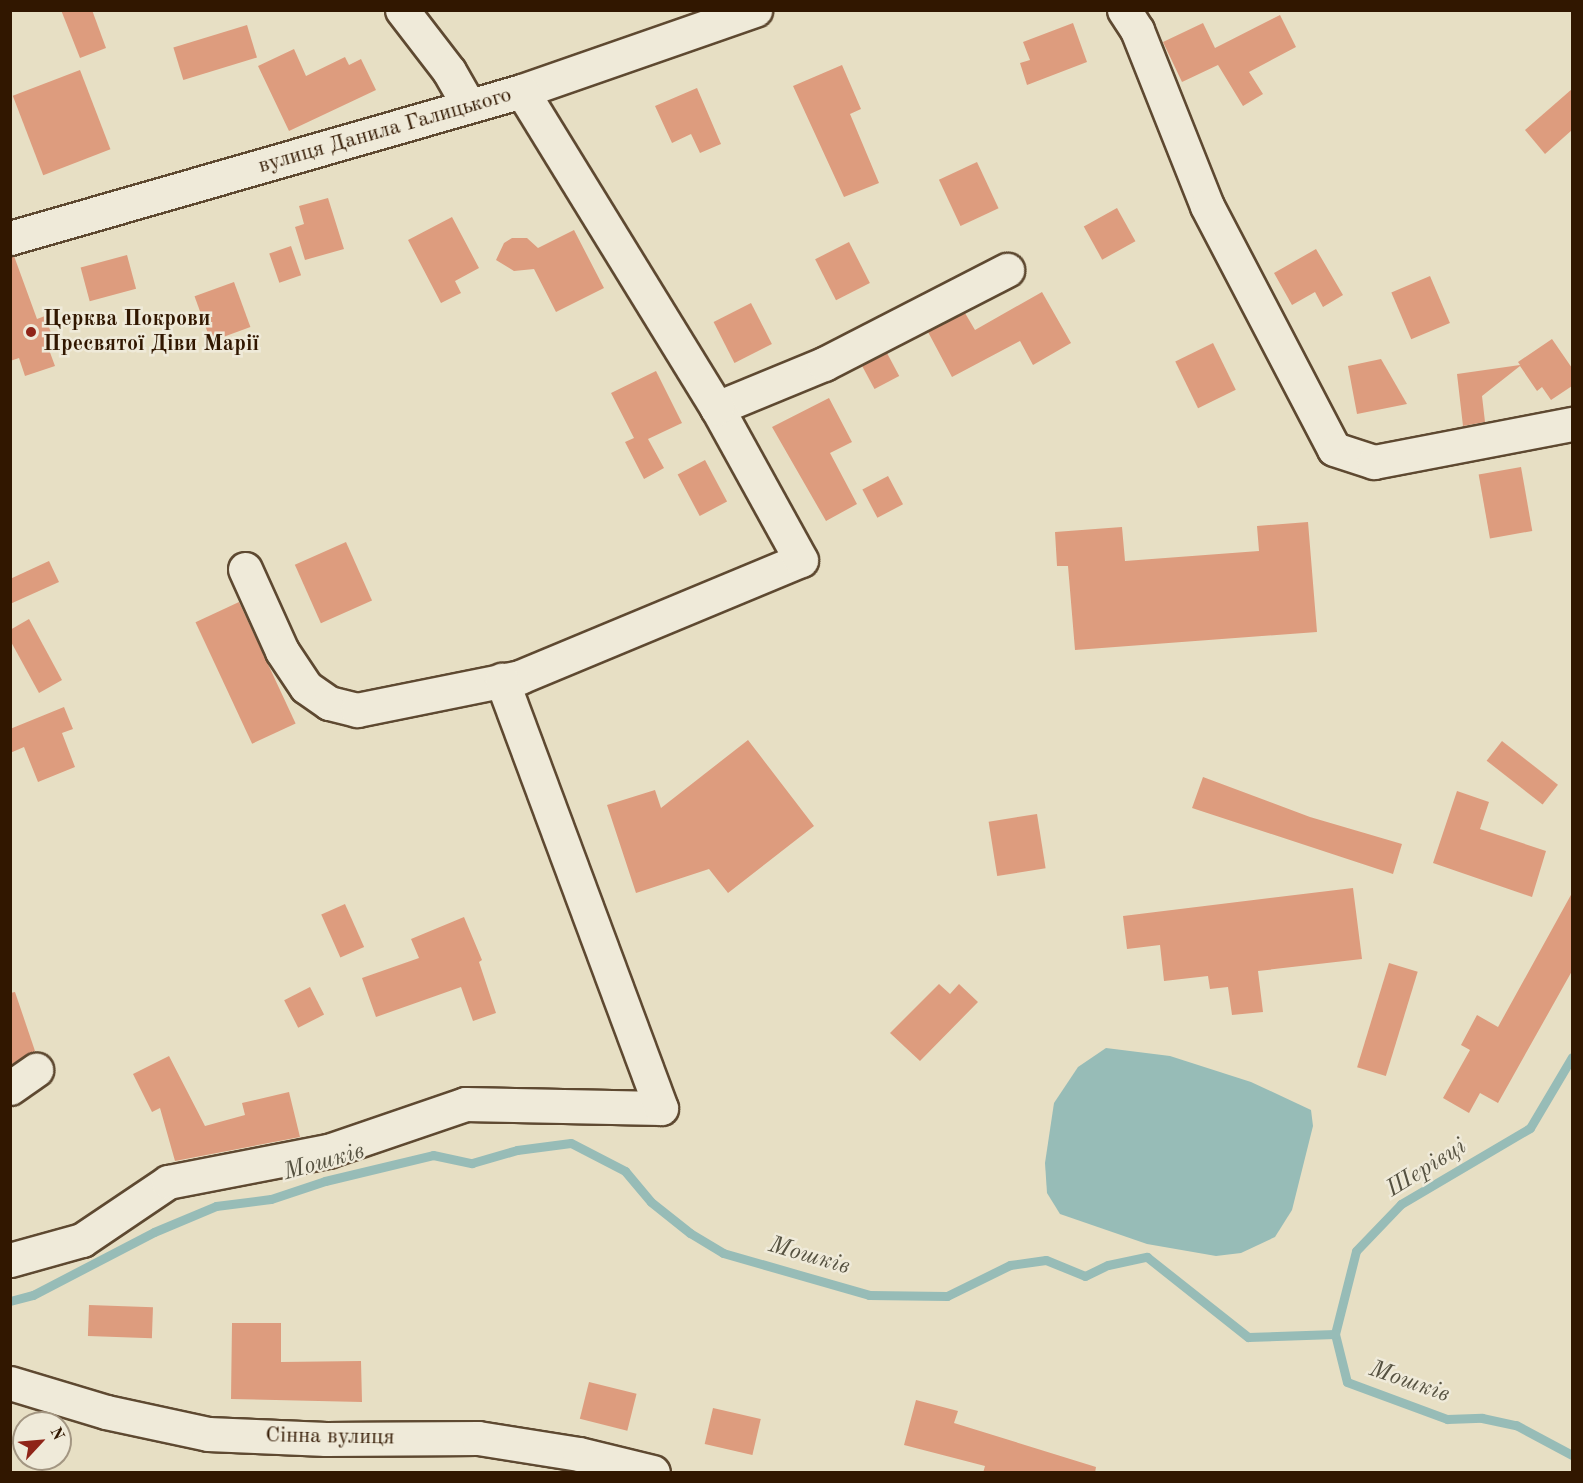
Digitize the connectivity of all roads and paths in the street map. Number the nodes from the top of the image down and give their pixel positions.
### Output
1 (402, 10) edge
2 (755, 10) edge
3 (1124, 10) edge
4 (522, 91) junction
5 (470, 106) junction
6 (10, 238) edge
7 (1007, 270) dead end
8 (717, 408) junction
9 (1572, 424) edge
10 (245, 569) dead end
11 (502, 680) junction
12 (10, 1260) edge
13 (10, 1383) edge
14 (653, 1473) edge

1 - 5 street
2 - 4 street, вулиця Данила Галицького
3 - 9 street
4 - 5 street, вулиця Данила Галицького
4 - 8 street
5 - 6 street, вулиця Данила Галицького
7 - 8 street
8 - 11 street
10 - 11 street
11 - 12 street
13 - 14 street, Сінна вулиця

